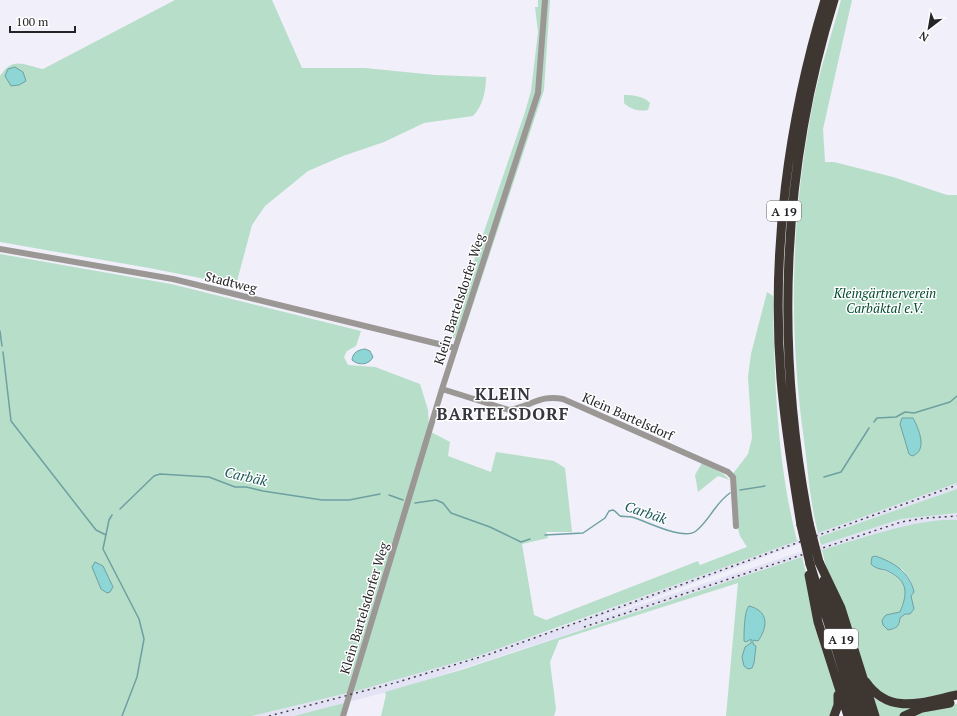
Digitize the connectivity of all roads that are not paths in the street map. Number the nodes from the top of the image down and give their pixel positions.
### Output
1 (545, 0) edge
2 (825, 0) edge
3 (834, 0) edge
4 (0, 249) edge
5 (454, 348) junction
6 (442, 389) junction
7 (805, 524) junction
8 (736, 526) dead end
9 (814, 563) junction
10 (862, 677) junction
11 (837, 685) junction
12 (957, 695) edge
13 (957, 701) edge
14 (343, 716) edge
15 (834, 716) edge
16 (848, 716) edge
17 (857, 716) edge
18 (866, 716) edge
19 (875, 716) edge
20 (904, 716) edge

1 - 5 street, Klein Bartelsdorfer Weg
2 - 7 highway, A 19
3 - 7 highway, A 19
4 - 5 street, Stadtweg
5 - 6 street, Klein Bartelsdorfer Weg
6 - 8 street, Klein Bartelsdorf
6 - 14 street, Klein Bartelsdorfer Weg
7 - 9 highway, A 19, bridge
9 - 10 highway
9 - 11 highway
9 - 17 highway, A 19
9 - 18 highway, A 19
10 - 12 highway
10 - 19 highway
11 - 15 highway
11 - 16 highway
13 - 20 highway

